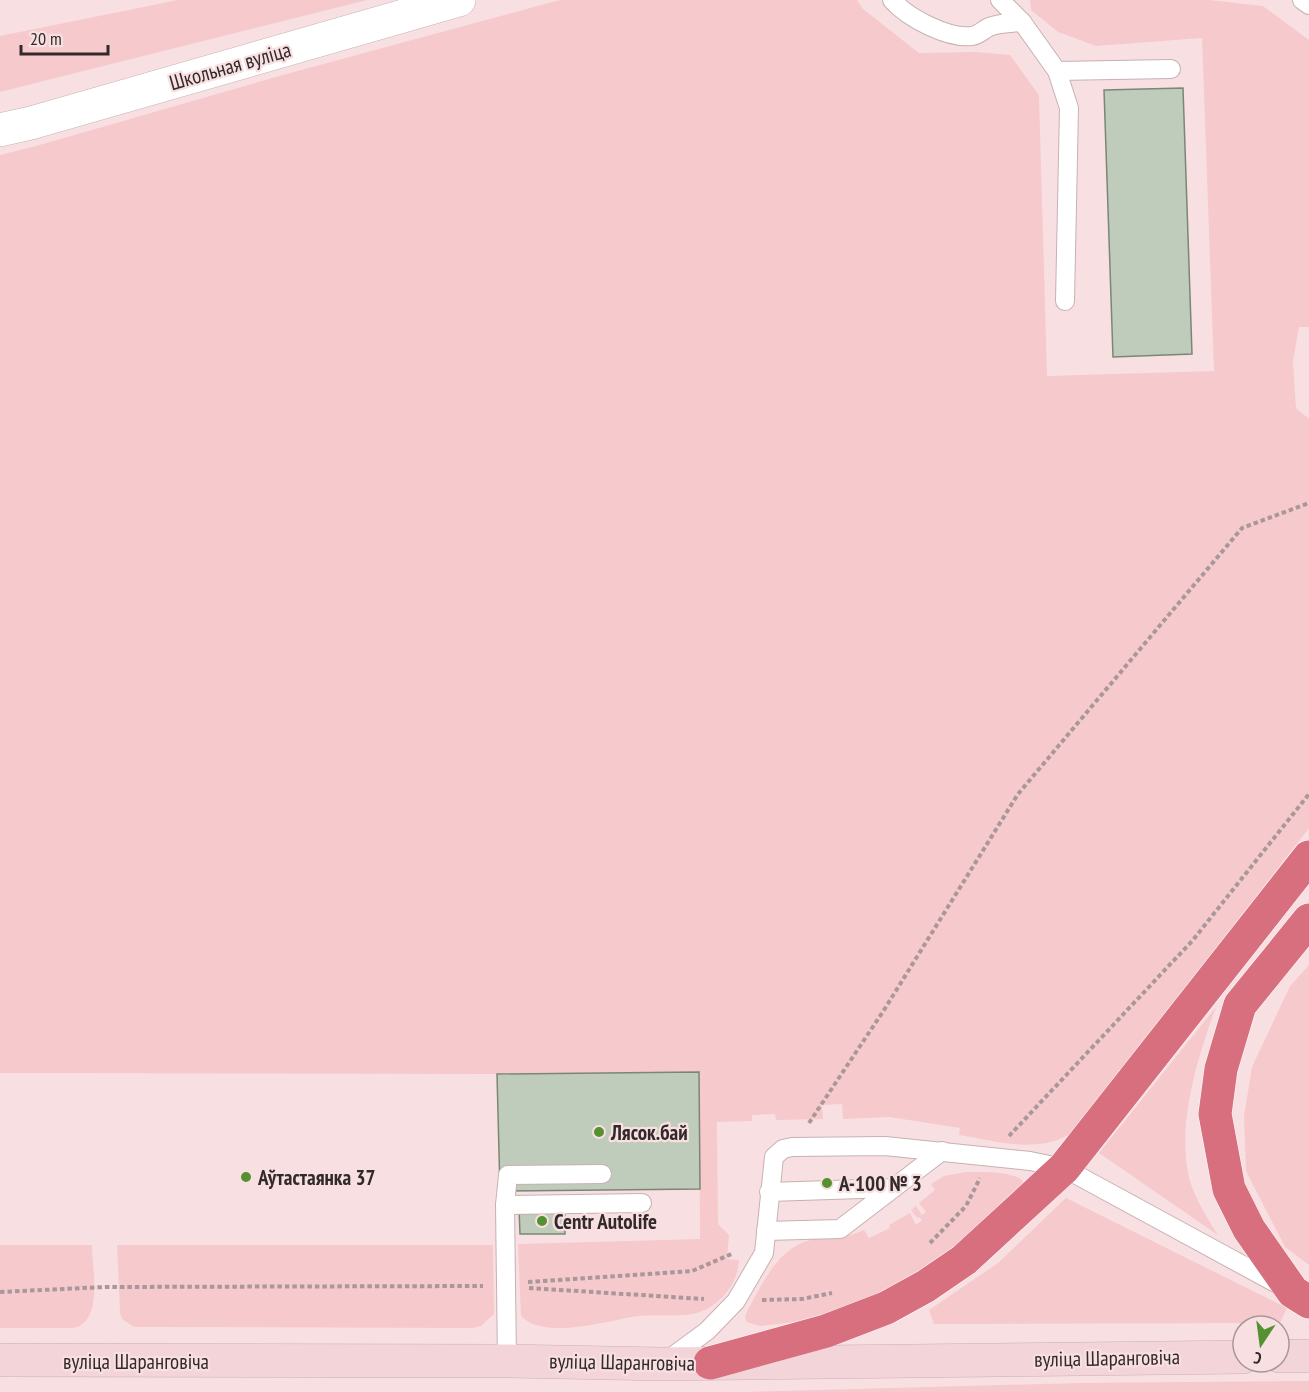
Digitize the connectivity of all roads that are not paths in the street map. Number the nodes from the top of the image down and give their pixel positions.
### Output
1 (459, 0) edge
2 (892, 0) edge
3 (1000, 0) edge
4 (1302, 0) edge
5 (1309, 5) edge
6 (1022, 22) junction
7 (1172, 69) dead end
8 (1057, 72) junction
9 (0, 130) edge
10 (1065, 301) dead end
11 (1309, 857) edge
12 (1309, 920) edge
13 (942, 1151) junction
14 (1064, 1168) junction
15 (602, 1174) dead end
16 (892, 1188) junction
17 (769, 1192) junction
18 (642, 1203) dead end
19 (505, 1205) junction
20 (766, 1231) junction
21 (1301, 1297) edge
22 (1291, 1356) edge
23 (1309, 1356) edge
24 (1231, 1357) edge
25 (0, 1360) edge
26 (507, 1361) junction
27 (710, 1363) junction
28 (662, 1364) junction

1 - 9 street, Школьная вуліца
2 - 6 lane
3 - 6 lane
4 - 5 lane
6 - 8 lane
7 - 8 lane
8 - 10 lane
11 - 14 highway
12 - 21 highway
13 - 14 lane
13 - 16 lane
13 - 17 lane
14 - 21 lane
14 - 27 highway
15 - 19 lane
16 - 17 lane
16 - 20 lane
17 - 20 lane
18 - 19 lane
19 - 26 lane
20 - 28 lane
22 - 23 main road
24 - 27 main road, вуліца Шаранговіча
25 - 26 main road, вуліца Шаранговіча
26 - 28 main road, вуліца Шаранговіча
27 - 28 main road, вуліца Шаранговіча

